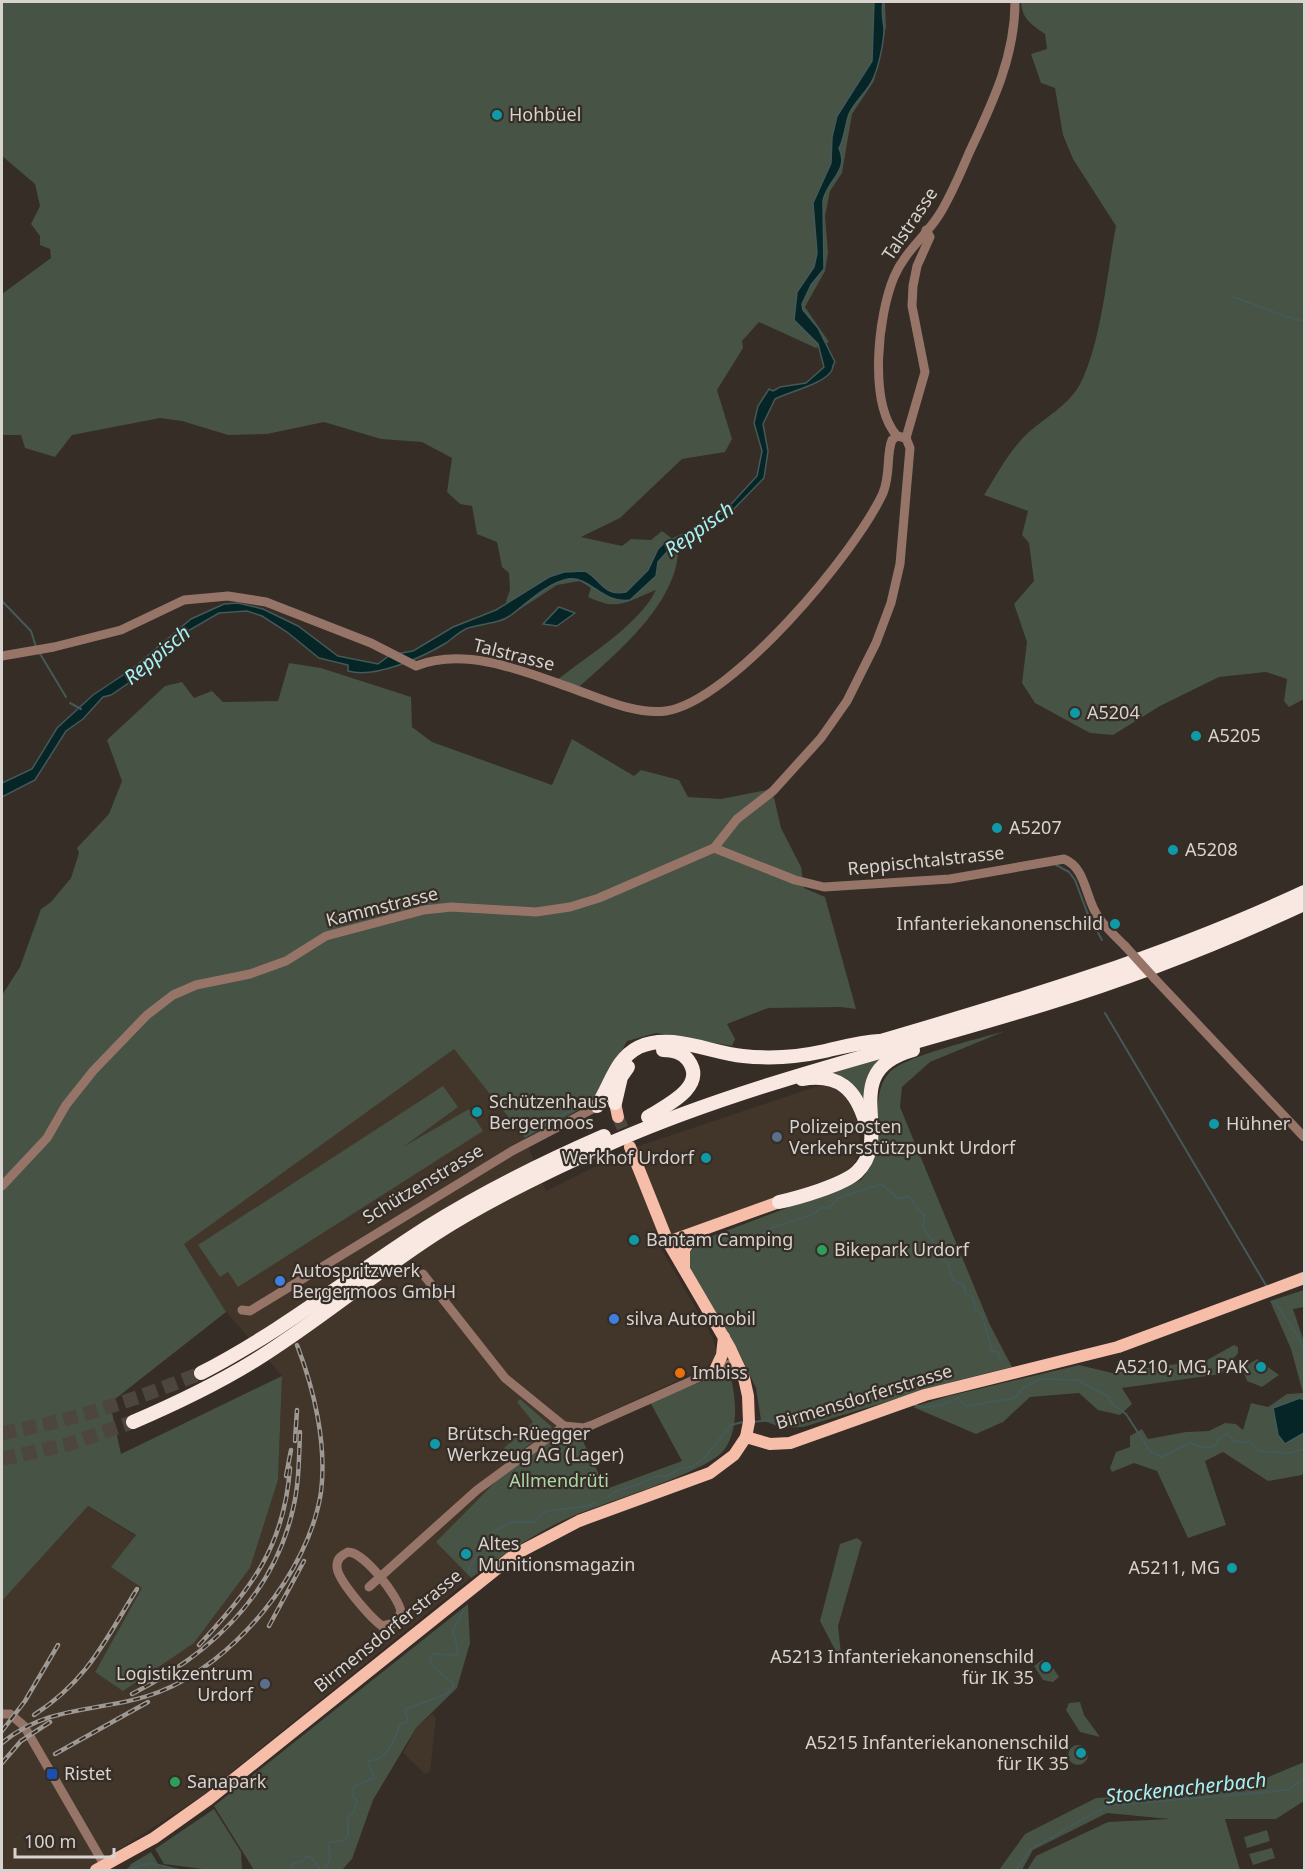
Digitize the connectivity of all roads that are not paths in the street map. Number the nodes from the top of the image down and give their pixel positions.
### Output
1 (1015, 2) edge
2 (926, 230) junction
3 (901, 437) junction
4 (2, 656) edge
5 (714, 849) junction
6 (1305, 892) edge
7 (1305, 904) edge
8 (965, 1027) junction
9 (879, 1041) junction
10 (616, 1070) junction
11 (738, 1093) junction
12 (597, 1106) junction
13 (865, 1108) junction
14 (616, 1110) junction
15 (648, 1118) junction
16 (1305, 1137) edge
17 (630, 1147) tunnel mouth
18 (2, 1186) edge
19 (779, 1202) joint
20 (696, 1232) junction
21 (668, 1242) junction
22 (423, 1274) dead end
23 (686, 1276) junction
24 (1305, 1278) edge
25 (1305, 1285) edge
26 (1275, 1290) junction
27 (242, 1310) dead end
28 (724, 1337) junction
29 (736, 1360) junction
30 (715, 1370) junction
31 (201, 1373) tunnel mouth
32 (133, 1422) tunnel mouth
33 (564, 1426) junction
34 (747, 1434) junction
35 (381, 1576) junction
36 (369, 1587) dead end
37 (2, 1714) edge
38 (100, 1868) edge

1 - 2 street, Talstrasse
2 - 3 street
2 - 3 street, Talstrasse
3 - 4 street, Talstrasse
3 - 5 street
5 - 16 street, Reppischtalstrasse, bridge
5 - 18 street, Kammstrasse
6 - 9 highway
7 - 8 highway
8 - 11 highway
8 - 13 highway
9 - 10 highway
9 - 15 highway
10 - 12 highway
10 - 14 highway
11 - 13 highway
11 - 32 highway
12 - 14 street, Schützenstrasse
12 - 27 street, Schützenstrasse
13 - 19 highway
14 - 15 highway
15 - 31 highway
17 - 21 main road
19 - 20 main road
20 - 21 main road
20 - 23 main road
21 - 23 main road
22 - 33 street
23 - 28 main road
24 - 26 main road, Birmensdorferstrasse
25 - 26 main road, Birmensdorferstrasse
26 - 34 main road, Birmensdorferstrasse
28 - 29 main road
28 - 30 main road
29 - 30 street
29 - 34 main road
30 - 33 street
33 - 35 street
34 - 38 main road, Birmensdorferstrasse
35 - 35 street
35 - 36 street
37 - 38 street

